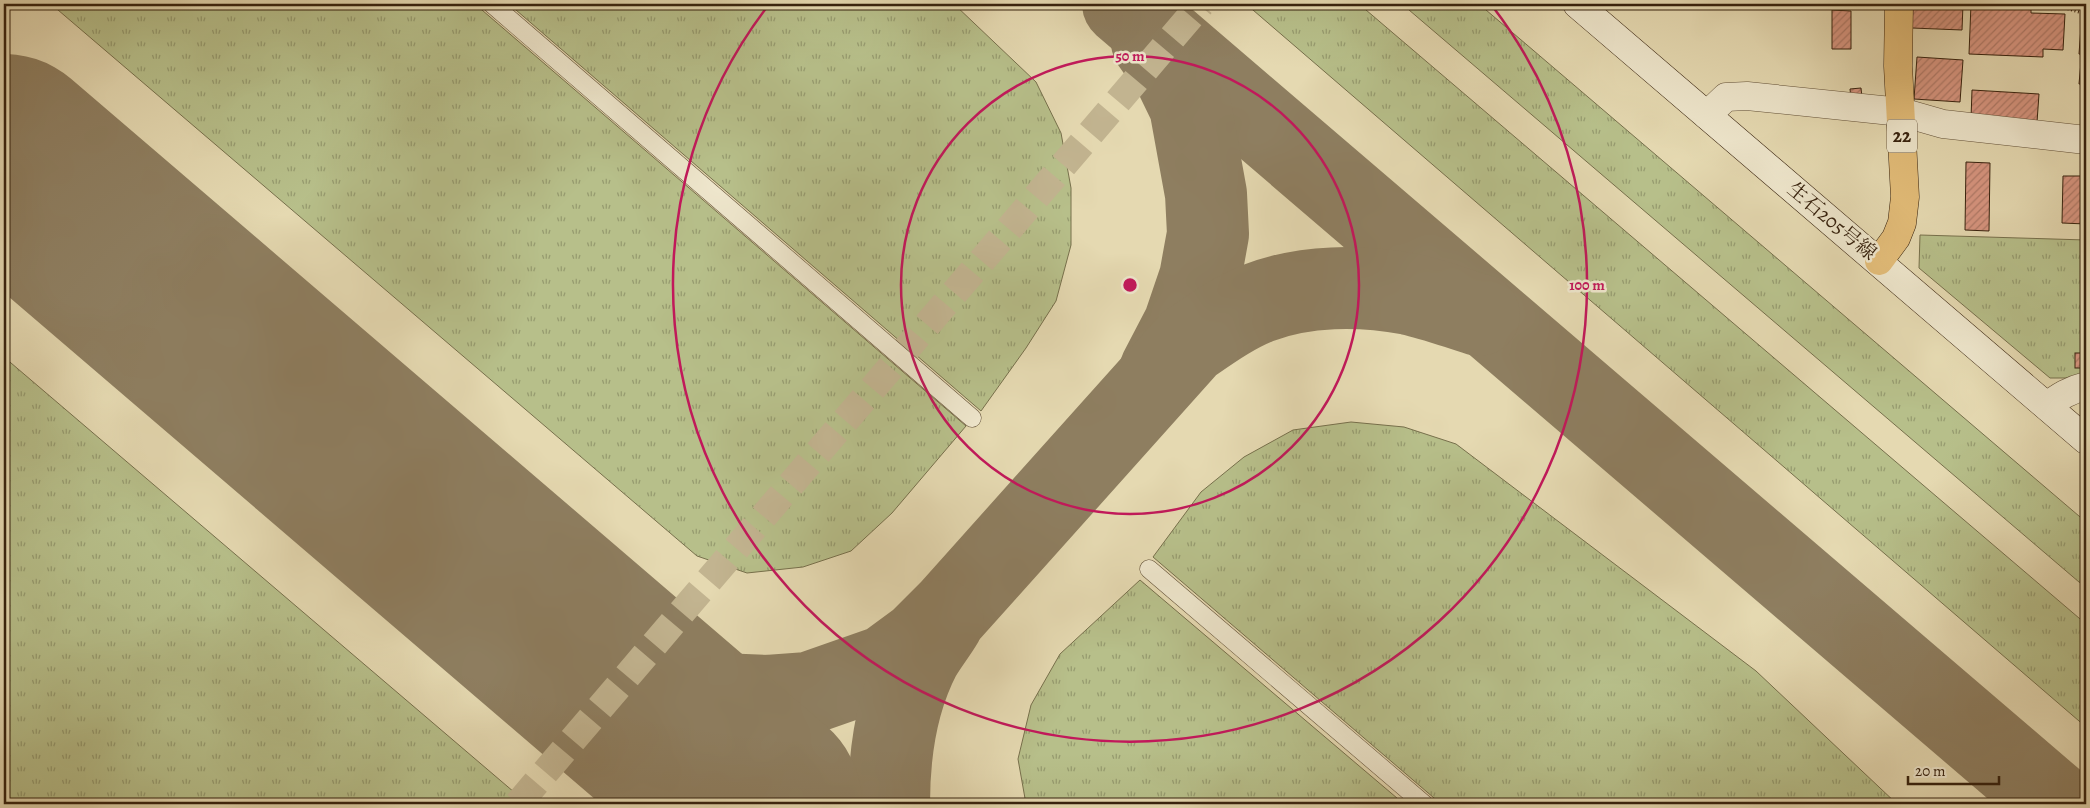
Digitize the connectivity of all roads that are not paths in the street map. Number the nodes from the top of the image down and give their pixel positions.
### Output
1 (492, 4) edge
2 (1577, 4) edge
3 (1899, 4) edge
4 (1901, 112) junction
5 (1707, 115) junction
6 (2086, 140) edge
7 (1879, 261) junction
8 (2086, 386) edge
9 (2047, 406) junction
10 (972, 418) dead end
11 (2086, 440) edge
12 (1149, 569) dead end
13 (1424, 804) edge

1 - 10 lane
2 - 5 street, 生石205号線
3 - 4 main road, 22
4 - 5 street
4 - 6 street
4 - 7 main road, 22
5 - 7 street, 生石205号線
7 - 9 street, 生石205号線
8 - 9 street
9 - 11 street, 生石205号線
12 - 13 lane

